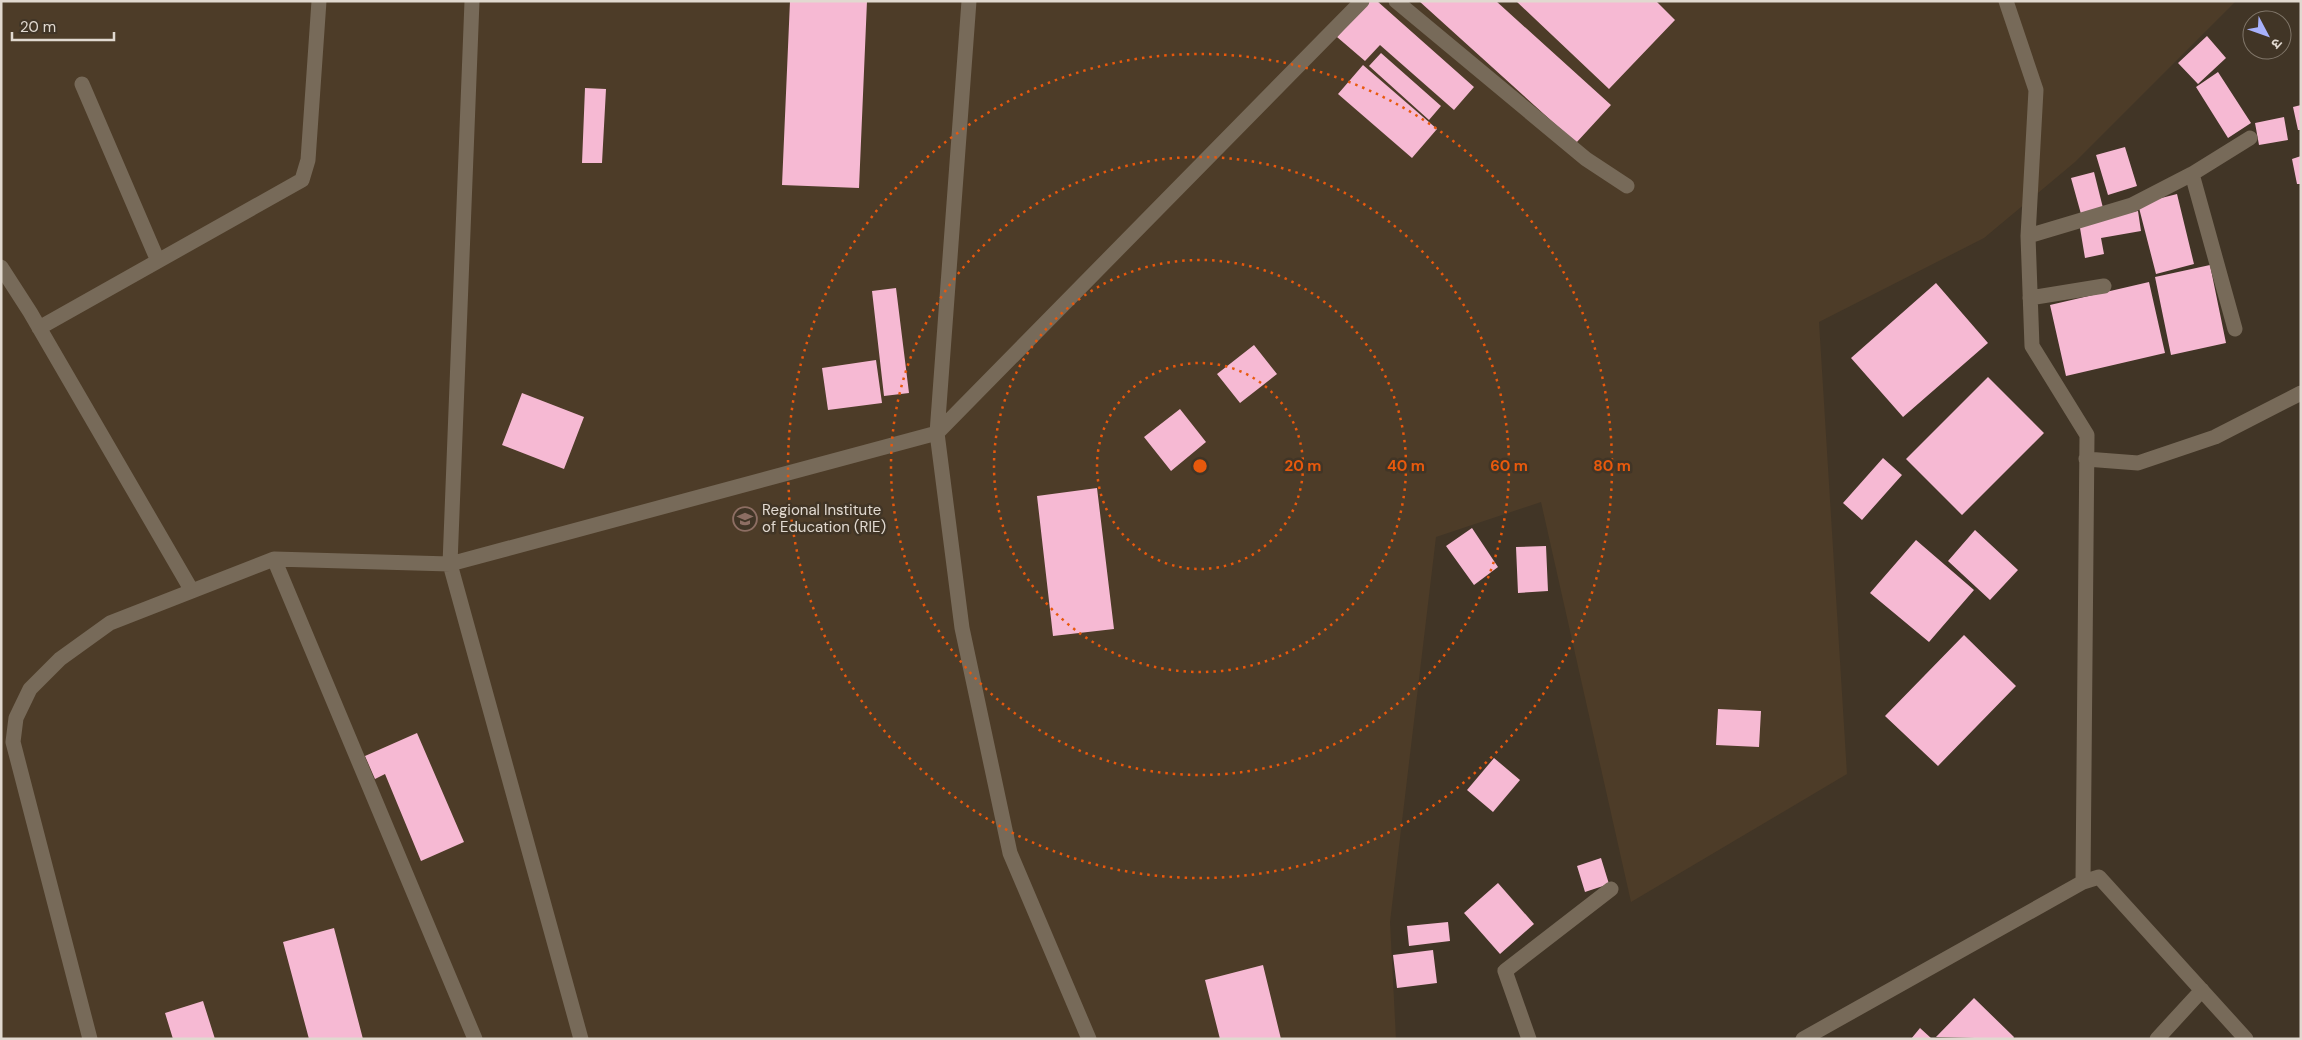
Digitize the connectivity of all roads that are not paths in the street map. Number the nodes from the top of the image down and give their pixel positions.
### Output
1 (319, 1) edge
2 (472, 1) edge
3 (969, 1) edge
4 (1362, 1) edge
5 (1396, 1) edge
6 (2006, 1) edge
7 (82, 84) dead end
8 (2250, 138) dead end
9 (2192, 174) junction
10 (1627, 186) dead end
11 (2028, 236) junction
12 (158, 262) junction
13 (1, 267) edge
14 (2104, 286) dead end
15 (2030, 298) junction
16 (39, 328) junction
17 (2235, 329) dead end
18 (2301, 393) edge
19 (937, 433) junction
20 (2086, 459) junction
21 (274, 559) junction
22 (450, 564) junction
23 (192, 591) junction
24 (2083, 882) junction
25 (1611, 889) dead end
26 (2202, 990) junction
27 (1525, 1038) edge
28 (90, 1039) edge
29 (475, 1039) edge
30 (581, 1039) edge
31 (1089, 1039) edge
32 (1803, 1039) edge
33 (2157, 1039) edge
34 (2246, 1039) edge

1 - 12 street
2 - 22 street
3 - 19 street
4 - 19 street
5 - 10 street
6 - 11 street
7 - 12 street
8 - 9 street
9 - 11 street
9 - 17 street
11 - 15 street
12 - 16 street
13 - 16 street
14 - 15 street
15 - 20 street
16 - 23 street
18 - 20 street
19 - 22 street
19 - 31 street
20 - 24 street
21 - 22 street
21 - 23 street
21 - 29 street
22 - 30 street
23 - 28 street
24 - 26 street
24 - 32 street
25 - 27 street
26 - 33 street
26 - 34 street

